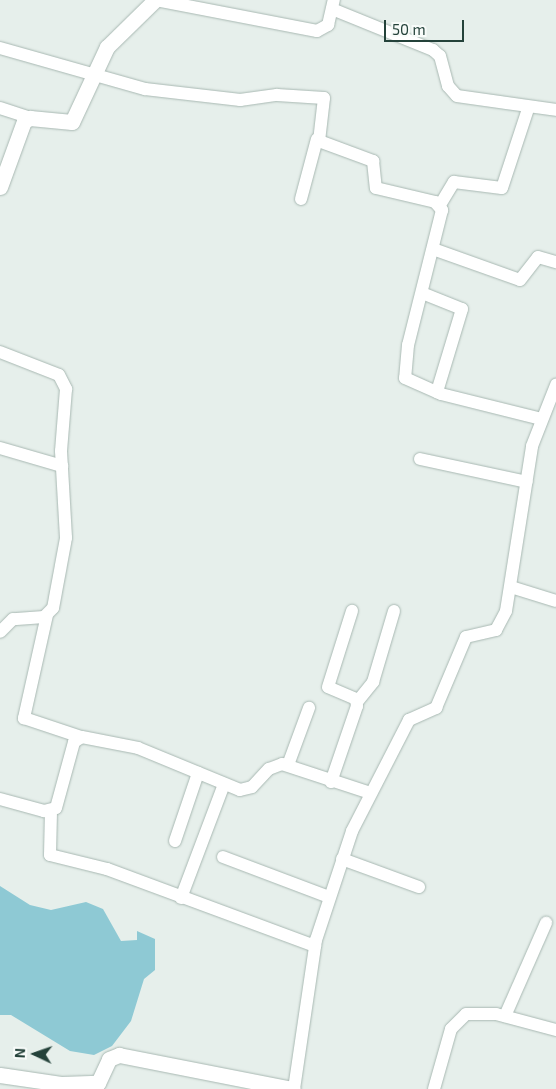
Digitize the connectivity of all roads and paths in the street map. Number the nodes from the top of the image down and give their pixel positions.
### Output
1 (156, 0) edge
2 (333, 4) edge
3 (0, 48) edge
4 (93, 75) junction
5 (0, 108) edge
6 (528, 109) junction
7 (556, 110) edge
8 (30, 118) junction
9 (317, 139) junction
10 (0, 187) edge
11 (301, 199) dead end
12 (440, 205) junction
13 (433, 248) junction
14 (556, 262) edge
15 (422, 293) junction
16 (0, 352) edge
17 (556, 385) edge
18 (437, 392) junction
19 (541, 419) junction
20 (0, 448) edge
21 (420, 459) dead end
22 (62, 466) junction
23 (527, 482) junction
24 (511, 588) junction
25 (556, 601) edge
26 (352, 610) dead end
27 (394, 611) dead end
28 (47, 615) junction
29 (0, 632) edge
30 (357, 702) junction
31 (309, 708) dead end
32 (81, 737) junction
33 (288, 765) junction
34 (198, 773) junction
35 (331, 782) junction
36 (224, 784) junction
37 (370, 793) junction
38 (0, 799) edge
39 (50, 811) junction
40 (176, 841) dead end
41 (223, 858) dead end
42 (342, 859) junction
43 (419, 887) dead end
44 (329, 897) junction
45 (181, 898) junction
46 (546, 923) dead end
47 (315, 946) junction
48 (505, 1016) junction
49 (556, 1030) edge
50 (0, 1075) edge
51 (102, 1086) edge
52 (294, 1089) edge
53 (434, 1089) edge

1 - 2 street
1 - 4 street
2 - 6 street
3 - 4 street
4 - 8 street
4 - 9 street
5 - 8 street
6 - 7 street
6 - 12 street
8 - 10 street
9 - 11 street
9 - 12 street
12 - 13 street
13 - 14 street
13 - 15 street
15 - 18 street
15 - 18 street
16 - 22 street
17 - 19 street
18 - 19 street
19 - 23 street
20 - 22 street
21 - 23 street
22 - 28 street
23 - 24 street
24 - 25 street
24 - 37 street
26 - 30 street
27 - 30 street
28 - 29 street
28 - 32 street
30 - 35 street
31 - 33 street
32 - 34 street
32 - 39 street
33 - 35 street
33 - 36 street
34 - 36 street
34 - 40 street
35 - 37 street
36 - 45 street
37 - 42 street
38 - 39 street
39 - 45 street
41 - 44 street
42 - 43 street
42 - 44 street
44 - 47 street
45 - 47 street
46 - 48 street
47 - 52 street
48 - 49 street
48 - 53 street
50 - 51 street
51 - 52 street

